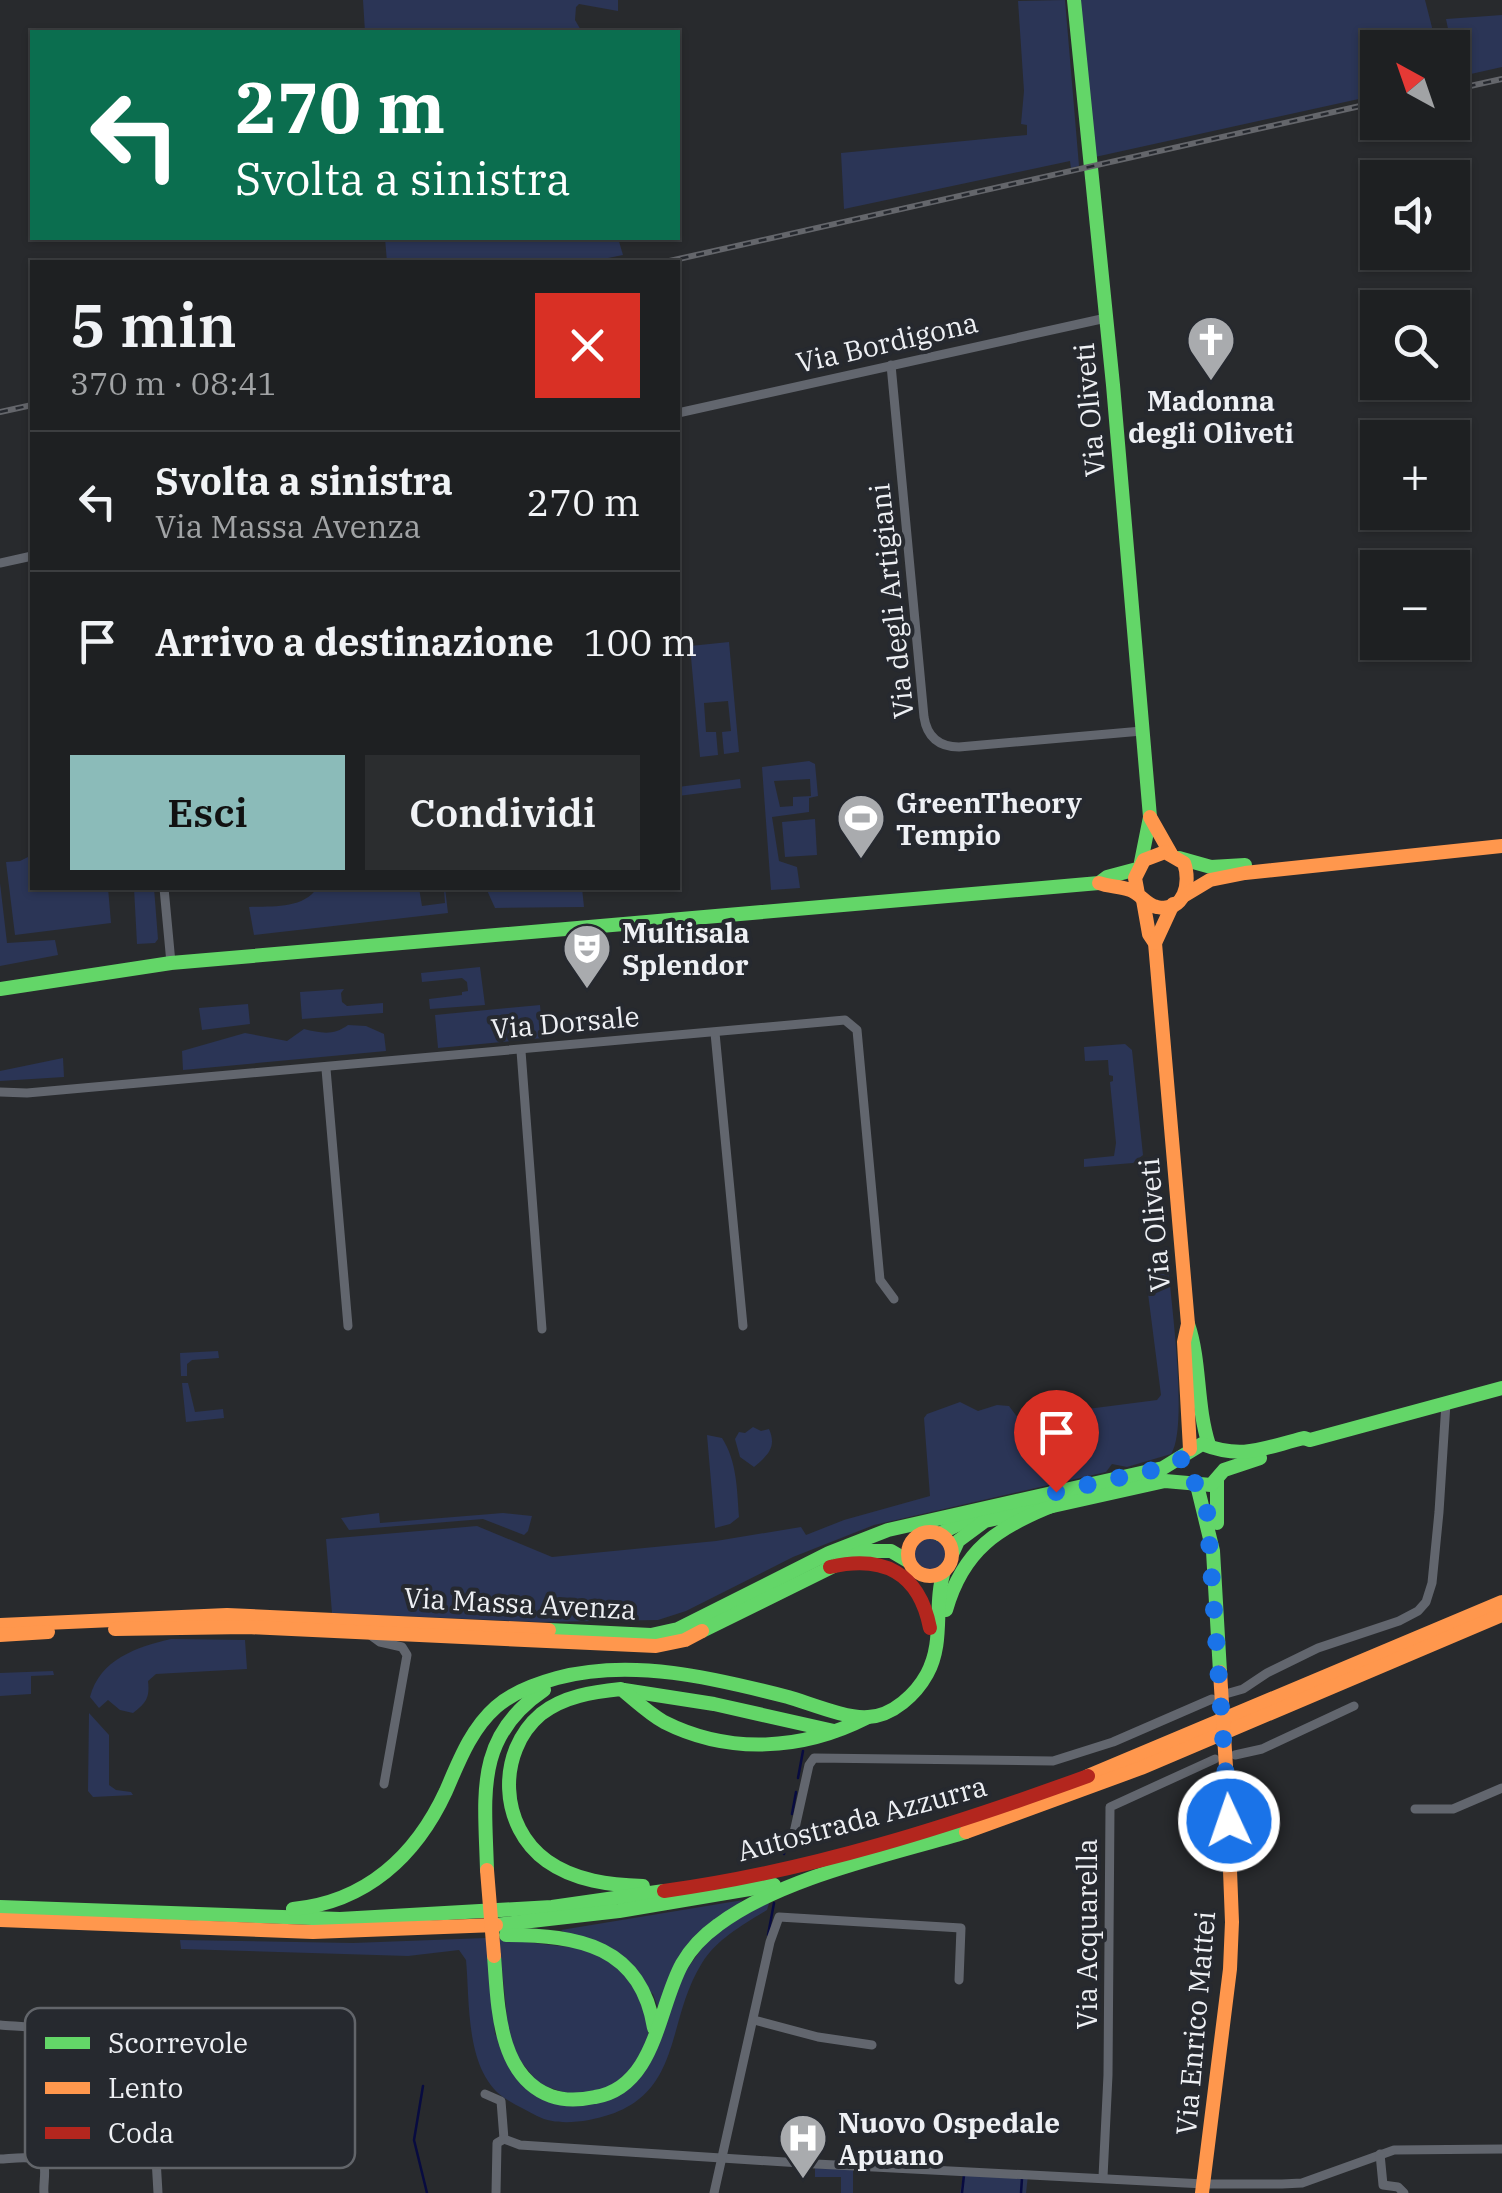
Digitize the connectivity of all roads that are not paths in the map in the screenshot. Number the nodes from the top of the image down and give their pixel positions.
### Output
1 (1074, 0) edge
2 (1106, 318) junction
3 (891, 365) junction
4 (680, 413) edge
5 (30, 556) edge
6 (0, 563) edge
7 (1142, 731) junction
8 (1150, 816) junction
9 (1502, 846) edge
10 (1174, 856) junction
11 (1320, 863) junction
12 (1139, 865) junction
13 (1098, 883) junction
14 (164, 890) edge
15 (1141, 897) junction
16 (1179, 900) junction
17 (1155, 943) junction
18 (170, 964) junction
19 (0, 988) edge
20 (715, 1033) junction
21 (521, 1052) junction
22 (326, 1069) junction
23 (0, 1092) edge
24 (894, 1300) dead end
25 (1188, 1324) junction
26 (348, 1326) dead end
27 (743, 1326) dead end
28 (542, 1329) dead end
29 (1502, 1388) edge
30 (1446, 1403) junction
31 (1310, 1440) junction
32 (1214, 1448) junction
33 (1187, 1453) junction
34 (1221, 1476) junction
35 (1193, 1482) junction
36 (1013, 1503) junction
37 (1054, 1505) junction
38 (938, 1534) junction
39 (857, 1540) junction
40 (912, 1540) junction
41 (952, 1554) junction
42 (1213, 1558) junction
43 (912, 1566) junction
44 (830, 1567) junction
45 (944, 1571) junction
46 (1502, 1602) edge
47 (1502, 1616) edge
48 (0, 1625) edge
49 (370, 1627) junction
50 (0, 1636) edge
51 (934, 1658) junction
52 (576, 1674) junction
53 (551, 1686) junction
54 (622, 1690) junction
55 (1229, 1694) dead end
56 (1212, 1698) dead end
57 (1354, 1706) dead end
58 (866, 1718) junction
59 (835, 1731) junction
60 (1226, 1760) junction
61 (384, 1784) dead end
62 (1502, 1788) edge
63 (1415, 1809) dead end
64 (791, 1846) dead end
65 (828, 1874) junction
66 (737, 1878) junction
67 (0, 1907) edge
68 (198, 1914) junction
69 (0, 1920) edge
70 (361, 1932) junction
71 (959, 1980) dead end
72 (754, 2020) junction
73 (0, 2025) edge
74 (25, 2027) edge
75 (872, 2045) dead end
76 (653, 2048) junction
77 (485, 2094) dead end
78 (504, 2139) junction
79 (1502, 2149) edge
80 (1380, 2154) junction
81 (722, 2157) junction
82 (25, 2158) edge
83 (0, 2159) edge
84 (41, 2168) edge
85 (157, 2168) edge
86 (1103, 2177) junction
87 (1203, 2188) edge
88 (44, 2193) edge
89 (158, 2193) edge
90 (496, 2193) edge
91 (714, 2193) edge
92 (1404, 2193) edge

1 - 2 main road, Via Oliveti
2 - 3 street, Via Bordigona
2 - 7 main road, Via Oliveti
3 - 4 street, Via Bordigona
3 - 7 street, Via degli Artigiani
5 - 6 street
7 - 8 main road, Via Oliveti
8 - 10 main road, Via Oliveti
8 - 12 main road, Via Oliveti
9 - 11 main road
10 - 11 main road
10 - 12 main road
10 - 16 main road
11 - 16 main road
12 - 13 main road
12 - 15 main road
13 - 15 main road
13 - 18 main road
14 - 18 street
15 - 16 main road
15 - 17 main road, Via Oliveti
16 - 17 main road, Via Oliveti
17 - 25 main road, Via Oliveti
18 - 19 main road
20 - 21 street, Via Dorsale
20 - 24 street, Via Dorsale
20 - 27 street
21 - 22 street, Via Dorsale
21 - 28 street
22 - 23 street, Via Dorsale
22 - 26 street
25 - 32 main road, Via Oliveti
25 - 33 main road, Via Oliveti
29 - 30 main road, Via Massa Avenza
30 - 31 main road, Via Massa Avenza
30 - 55 street
31 - 32 main road, Via Massa Avenza
31 - 34 main road, Via Massa Avenza
32 - 33 main road, Via Massa Avenza
32 - 34 main road
33 - 35 main road
33 - 36 main road, Via Massa Avenza
34 - 35 main road, Via Massa Avenza
34 - 42 main road, Via Enrico Mattei
35 - 37 main road, Via Massa Avenza
35 - 42 main road, Via Enrico Mattei
36 - 38 main road
36 - 39 main road, Via Massa Avenza
37 - 41 main road, Via Massa Avenza
37 - 51 main road
38 - 40 main road
38 - 41 main road
39 - 40 main road
39 - 49 main road, Via Massa Avenza
40 - 43 main road
41 - 45 main road
42 - 60 main road, Via Enrico Mattei, bridge
43 - 44 main road, Via Massa Avenza
43 - 45 main road
43 - 51 main road
44 - 49 main road, Via Massa Avenza
44 - 51 main road
45 - 51 main road
46 - 66 main road, Autostrada Azzurra
47 - 65 main road, Autostrada Azzurra
48 - 49 main road, Via Massa Avenza
49 - 50 main road, Via Massa Avenza
49 - 61 street
51 - 58 main road
52 - 53 main road
52 - 58 main road
52 - 68 main road
53 - 54 main road
53 - 76 main road, bridge
54 - 59 main road
54 - 59 main road
54 - 66 main road
56 - 64 street
57 - 60 street, Via Acquarella
58 - 59 main road
60 - 86 street, Via Acquarella
60 - 87 main road, Via Enrico Mattei
62 - 63 street
65 - 70 main road
65 - 76 main road
66 - 68 main road, Autostrada Azzurra
67 - 68 main road
69 - 70 main road
70 - 76 main road
71 - 72 street
72 - 75 street
72 - 81 street
73 - 74 street
77 - 78 street
78 - 81 street
78 - 90 street
79 - 80 street
80 - 87 street
80 - 92 street
81 - 86 street
81 - 91 street
82 - 83 street
84 - 88 street
85 - 89 street
86 - 87 street

